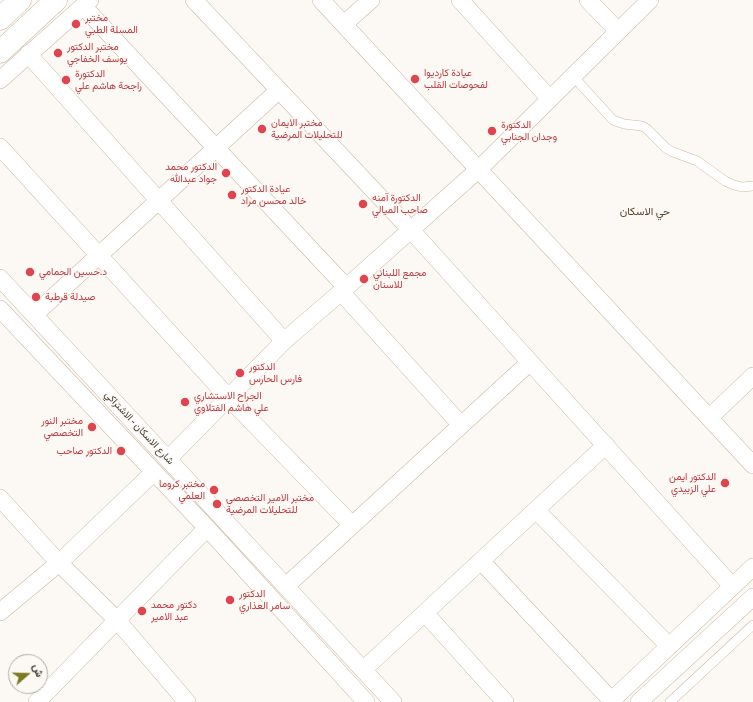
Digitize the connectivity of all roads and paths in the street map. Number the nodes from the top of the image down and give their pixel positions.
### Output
1 (1, 0) edge
2 (20, 0) edge
3 (56, 0) edge
4 (194, 0) edge
5 (321, 0) edge
6 (371, 0) edge
7 (460, 0) edge
8 (588, 0) edge
9 (650, 0) edge
10 (87, 3) edge
11 (0, 5) edge
12 (0, 19) edge
13 (344, 24) junction
14 (618, 31) junction
15 (0, 52) edge
16 (28, 54) junction
17 (572, 76) junction
18 (0, 80) edge
19 (279, 90) junction
20 (550, 99) junction
21 (0, 147) edge
22 (216, 148) junction
23 (480, 169) junction
24 (753, 186) edge
25 (159, 201) junction
26 (412, 230) junction
27 (99, 256) junction
28 (0, 278) edge
29 (344, 290) junction
30 (0, 309) edge
31 (34, 315) junction
32 (284, 341) junction
33 (530, 362) junction
34 (753, 376) edge
35 (228, 397) junction
36 (709, 418) junction
37 (462, 425) junction
38 (606, 446) junction
39 (168, 459) junction
40 (753, 465) edge
41 (154, 472) junction
42 (0, 498) edge
43 (536, 510) junction
44 (352, 525) junction
45 (207, 528) junction
46 (243, 540) junction
47 (230, 554) junction
48 (481, 561) junction
49 (59, 562) junction
50 (753, 567) edge
51 (286, 586) junction
52 (732, 586) junction
53 (753, 597) edge
54 (0, 612) edge
55 (425, 613) junction
56 (117, 620) junction
57 (753, 625) edge
58 (669, 646) junction
59 (363, 670) junction
60 (610, 701) edge
61 (37, 702) edge
62 (186, 702) edge
63 (366, 702) edge
64 (393, 702) edge
65 (505, 702) edge
66 (639, 702) edge
67 (670, 702) edge

1 - 11 main road
2 - 12 main road
3 - 15 main road
4 - 19 street
5 - 13 street
6 - 13 street
7 - 20 street
8 - 14 street
9 - 14 street
10 - 16 street
10 - 22 street
13 - 23 street
14 - 17 street
16 - 18 street
16 - 25 street
17 - 20 street
17 - 24 lane
19 - 22 street
19 - 26 street
20 - 23 street
21 - 27 street
22 - 25 street
22 - 29 street
23 - 26 street
23 - 36 street
25 - 27 street
25 - 32 street
26 - 29 street
26 - 33 street
27 - 31 street
27 - 35 street
28 - 31 street, شارع الاسكان - الاشتراكي
29 - 32 street
29 - 37 street
30 - 41 street, شارع الاسكان - الاشتراكي
31 - 39 street, شارع الاسكان - الاشتراكي
32 - 35 street
33 - 37 street
33 - 38 street
34 - 36 street
35 - 39 street
35 - 44 street
36 - 40 street
37 - 44 street
38 - 43 street
38 - 52 street
39 - 46 street, شارع الاسكان - الاشتراكي
41 - 45 street, شارع الاسكان - الاشتراكي
41 - 49 street
42 - 49 street
43 - 48 street
43 - 58 street
44 - 51 street
45 - 47 street, شارع الاسكان - الاشتراكي
45 - 56 street
46 - 47 street
46 - 51 street, شارع الاسكان - الاشتراكي
47 - 63 street, شارع الاسكان - الاشتراكي
48 - 55 street
48 - 60 street
49 - 54 street
49 - 56 street
50 - 52 street
51 - 59 street, شارع الاسكان - الاشتراكي
52 - 58 street
53 - 66 street
55 - 59 street
55 - 65 street
56 - 61 street
56 - 62 street
57 - 67 lane
58 - 60 street
59 - 64 street, شارع الاسكان - الاشتراكي

